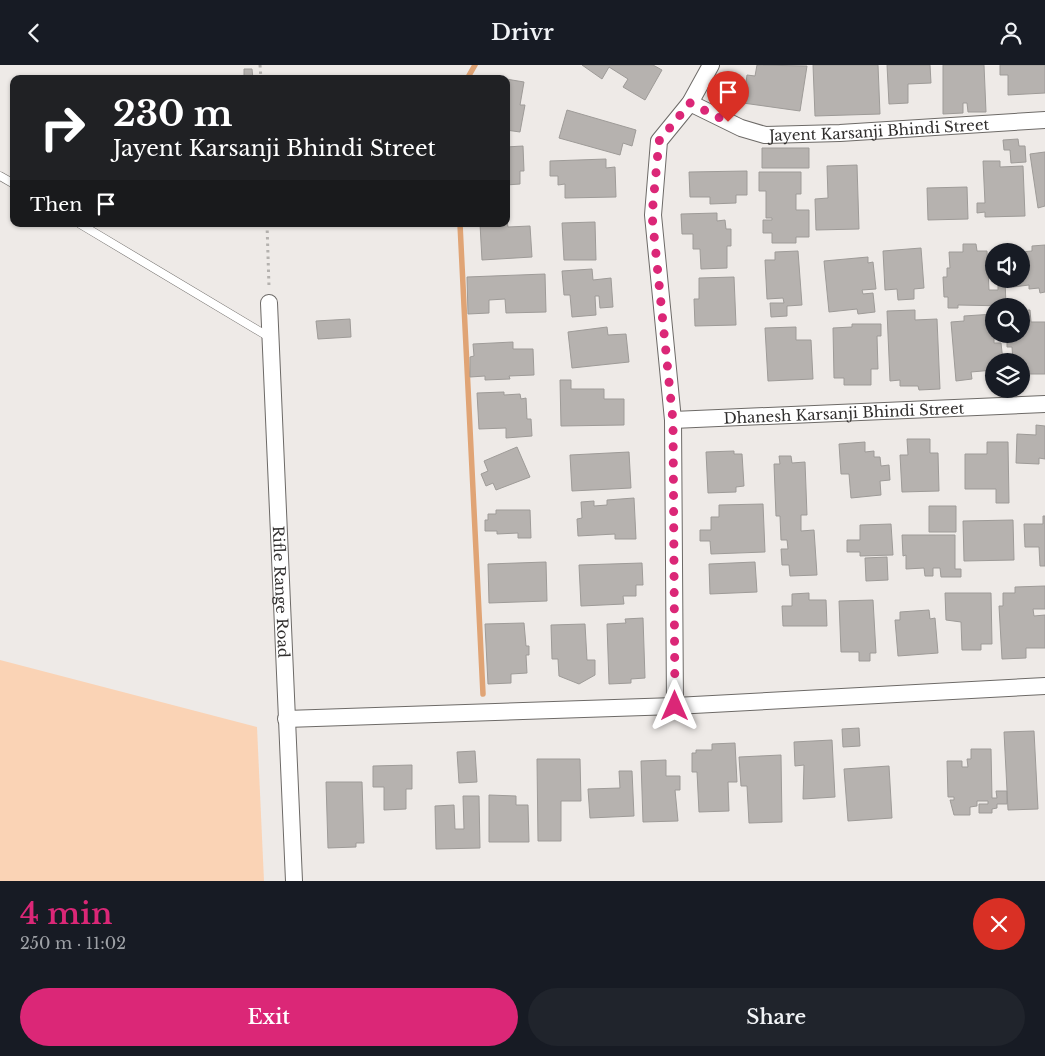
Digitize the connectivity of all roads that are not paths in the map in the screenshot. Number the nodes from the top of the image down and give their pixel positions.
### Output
1 (711, 65) edge
2 (690, 103) junction
3 (1045, 120) edge
4 (85, 227) edge
5 (269, 303) road end
6 (271, 338) junction
7 (1045, 404) edge
8 (673, 421) junction
9 (1045, 686) edge
10 (675, 706) junction
11 (286, 719) junction
12 (294, 881) edge

1 - 2 street
2 - 3 street, Jayent Karsanji Bhindi Street
2 - 8 street
4 - 6 lane
5 - 6 street, Rifle Range Road
6 - 11 street, Rifle Range Road
7 - 8 street, Dhanesh Karsanji Bhindi Street
8 - 10 street
9 - 10 street
10 - 11 street
11 - 12 street, Rifle Range Road

